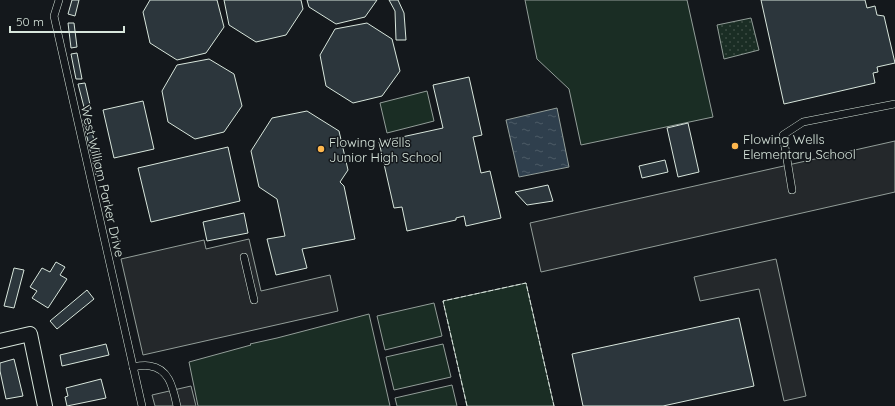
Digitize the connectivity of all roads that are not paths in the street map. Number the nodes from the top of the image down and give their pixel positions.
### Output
1 (58, 0) edge
2 (895, 104) edge
3 (792, 190) dead end
4 (244, 257) dead end
5 (254, 300) dead end
6 (0, 340) edge
7 (133, 367) junction
8 (45, 406) edge
9 (142, 406) edge
10 (177, 406) edge

1 - 7 lane, West William Parker Drive
2 - 3 lane
4 - 5 lane
6 - 8 street
7 - 9 lane, West William Parker Drive
7 - 10 lane

